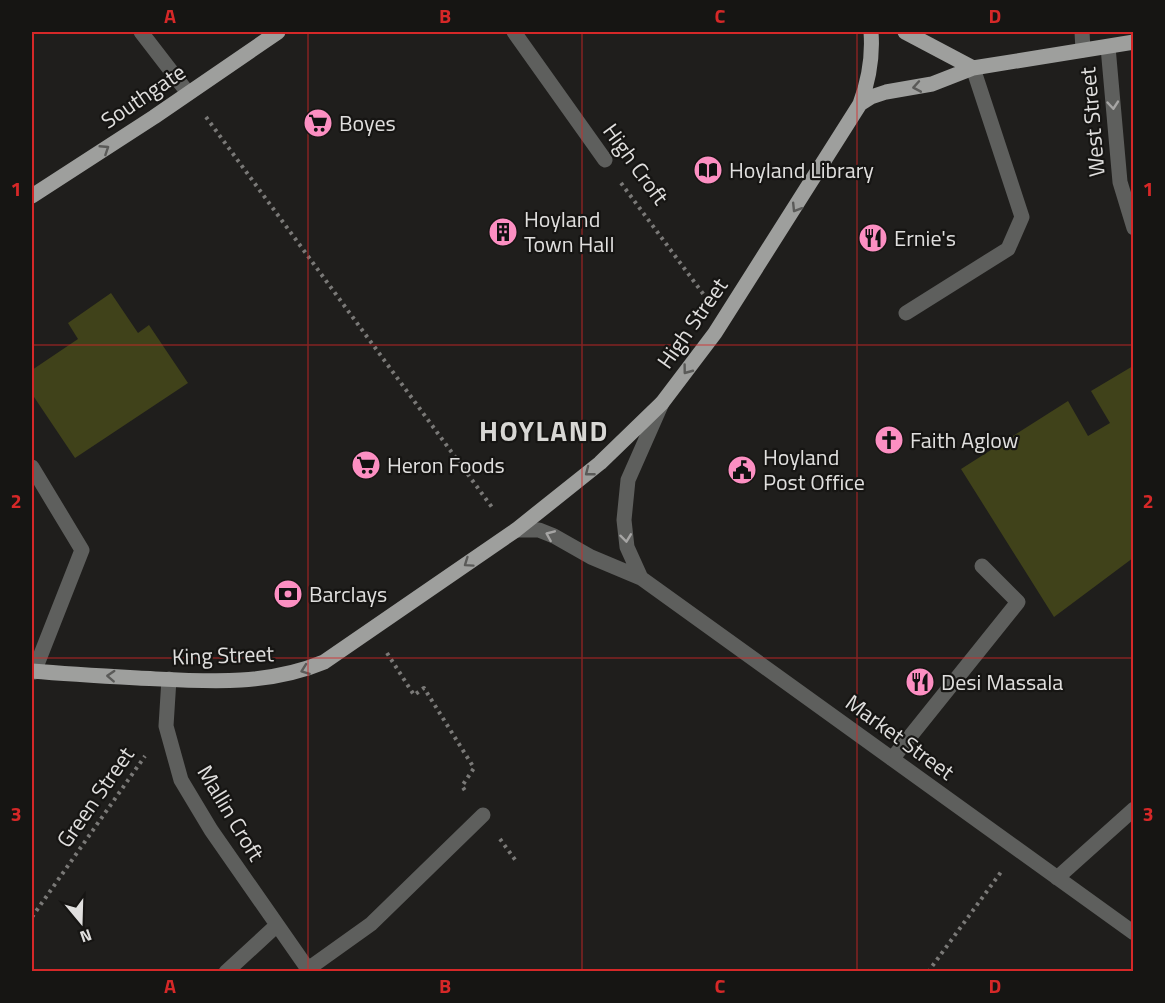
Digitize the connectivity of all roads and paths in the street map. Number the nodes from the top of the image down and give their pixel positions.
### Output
1 (141, 32) edge
2 (278, 32) edge
3 (514, 32) edge
4 (871, 32) edge
5 (905, 32) edge
6 (1082, 32) edge
7 (1134, 42) edge
8 (1108, 46) junction
9 (1083, 50) junction
10 (973, 68) junction
11 (188, 93) junction
12 (860, 104) junction
13 (605, 160) joint
14 (32, 196) edge
15 (1134, 228) edge
16 (906, 313) dead end
17 (723, 320) junction
18 (662, 403) junction
19 (32, 467) edge
20 (513, 531) junction
21 (982, 566) dead end
22 (641, 578) junction
23 (372, 630) junction
24 (33, 671) edge
25 (169, 680) junction
26 (166, 726) junction
27 (892, 759) junction
28 (1134, 809) edge
29 (483, 815) junction
30 (1017, 850) junction
31 (516, 861) dead end
32 (1057, 878) junction
33 (32, 917) edge
34 (277, 925) junction
35 (1134, 933) edge
36 (309, 970) edge
37 (226, 972) edge
38 (928, 972) edge

1 - 11 street
2 - 11 main road, Southgate
3 - 13 street, High Croft
4 - 12 main road, High Street
5 - 10 main road
6 - 9 street
7 - 8 main road, West Street
8 - 9 main road, West Street
8 -> 15 street, West Street
9 - 10 main road, West Street
10 -> 12 main road, West Street
10 - 16 street
14 -> 11 main road, Southgate
11 - 20 path
12 -> 17 main road, High Street
13 - 17 path, High Croft
17 -> 18 main road, High Street
18 -> 20 main road, High Street
18 -> 22 street, Market Street
19 - 24 street
22 -> 20 street, Market Street
20 -> 23 main road, King Street
21 - 27 street
22 - 27 street, Market Street
23 -> 25 main road, King Street
23 - 29 path
25 -> 24 main road, King Street
25 - 26 street, Mallin Croft
26 - 33 path, Green Street
26 - 34 street, Mallin Croft
27 - 30 street, Market Street
28 - 32 street
29 - 31 path
29 - 36 street, Mallin Croft
30 - 32 street, Market Street
30 - 38 path
32 - 35 street, Market Street
34 - 36 street, Mallin Croft
34 - 37 street

